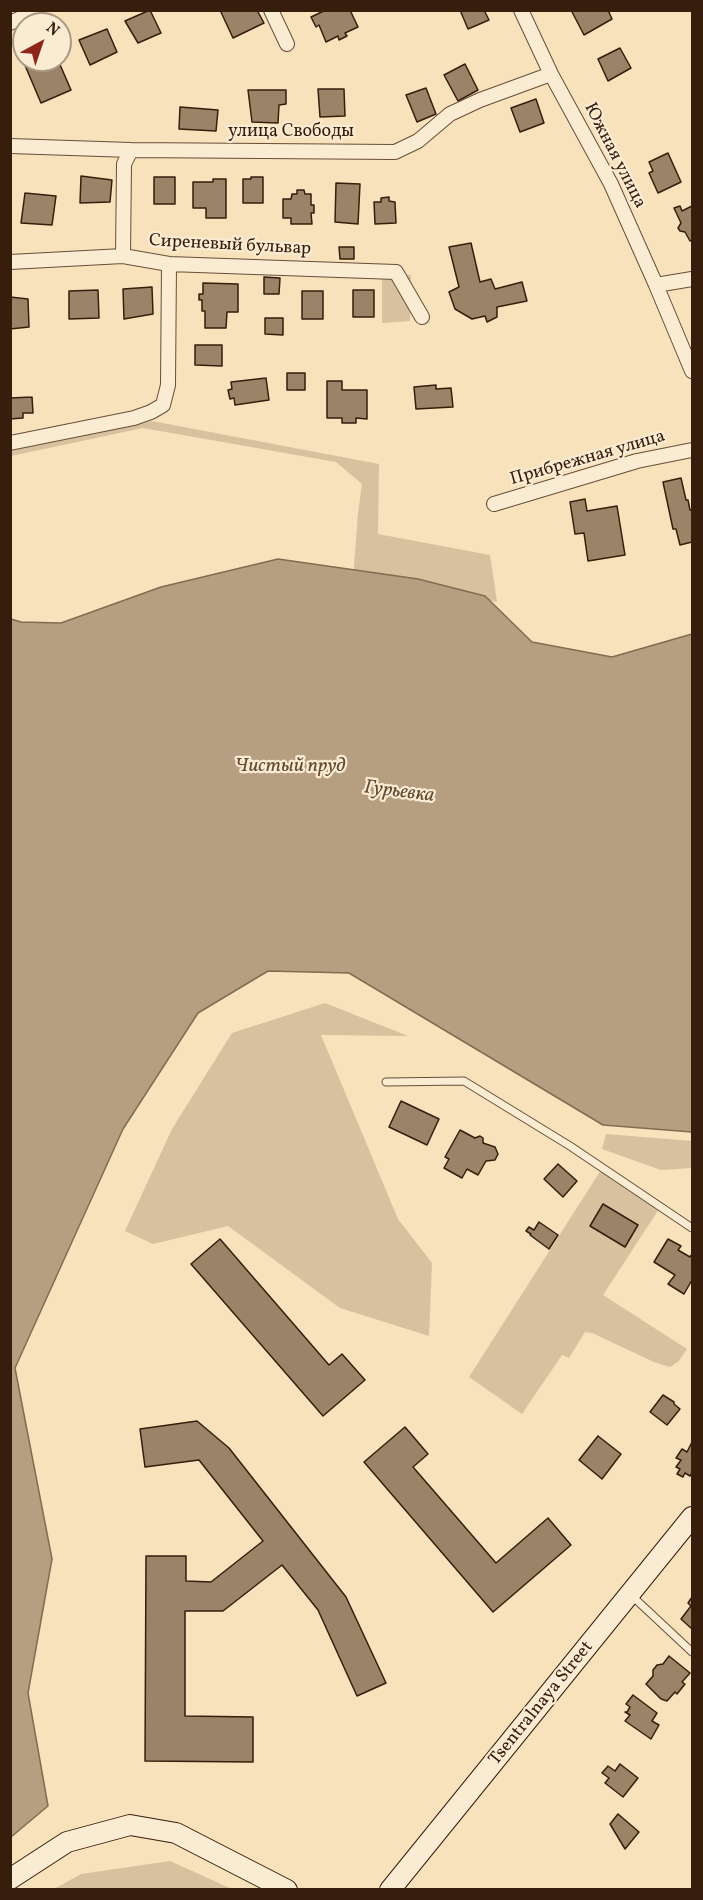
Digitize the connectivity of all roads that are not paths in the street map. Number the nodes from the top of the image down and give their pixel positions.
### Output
1 (38, 10) edge
2 (271, 10) edge
3 (521, 10) edge
4 (10, 23) edge
5 (288, 44) dead end
6 (551, 74) junction
7 (10, 146) edge
8 (131, 150) junction
9 (123, 256) junction
10 (10, 262) edge
11 (169, 264) junction
12 (693, 279) edge
13 (656, 285) junction
14 (422, 317) dead end
15 (693, 371) edge
16 (10, 443) edge
17 (693, 450) edge
18 (494, 504) dead end
19 (386, 1082) dead end
20 (693, 1228) edge
21 (693, 1517) edge
22 (630, 1594) junction
23 (693, 1652) edge
24 (10, 1879) edge
25 (286, 1890) edge
26 (390, 1890) edge

1 - 4 street
2 - 5 street
3 - 6 street, Южная улица
6 - 8 street, улица Свободы
6 - 13 street, Южная улица
7 - 8 street, улица Свободы
8 - 9 street
9 - 10 street, Сиреневый бульвар
9 - 11 street, Сиреневый бульвар
11 - 14 street, Сиреневый бульвар
11 - 16 street
12 - 13 street
13 - 15 street, Южная улица
17 - 18 street, Прибрежная улица
19 - 20 lane
21 - 22 main road, Tsentralnaya Street
22 - 23 lane
22 - 26 main road, Tsentralnaya Street
24 - 25 main road

